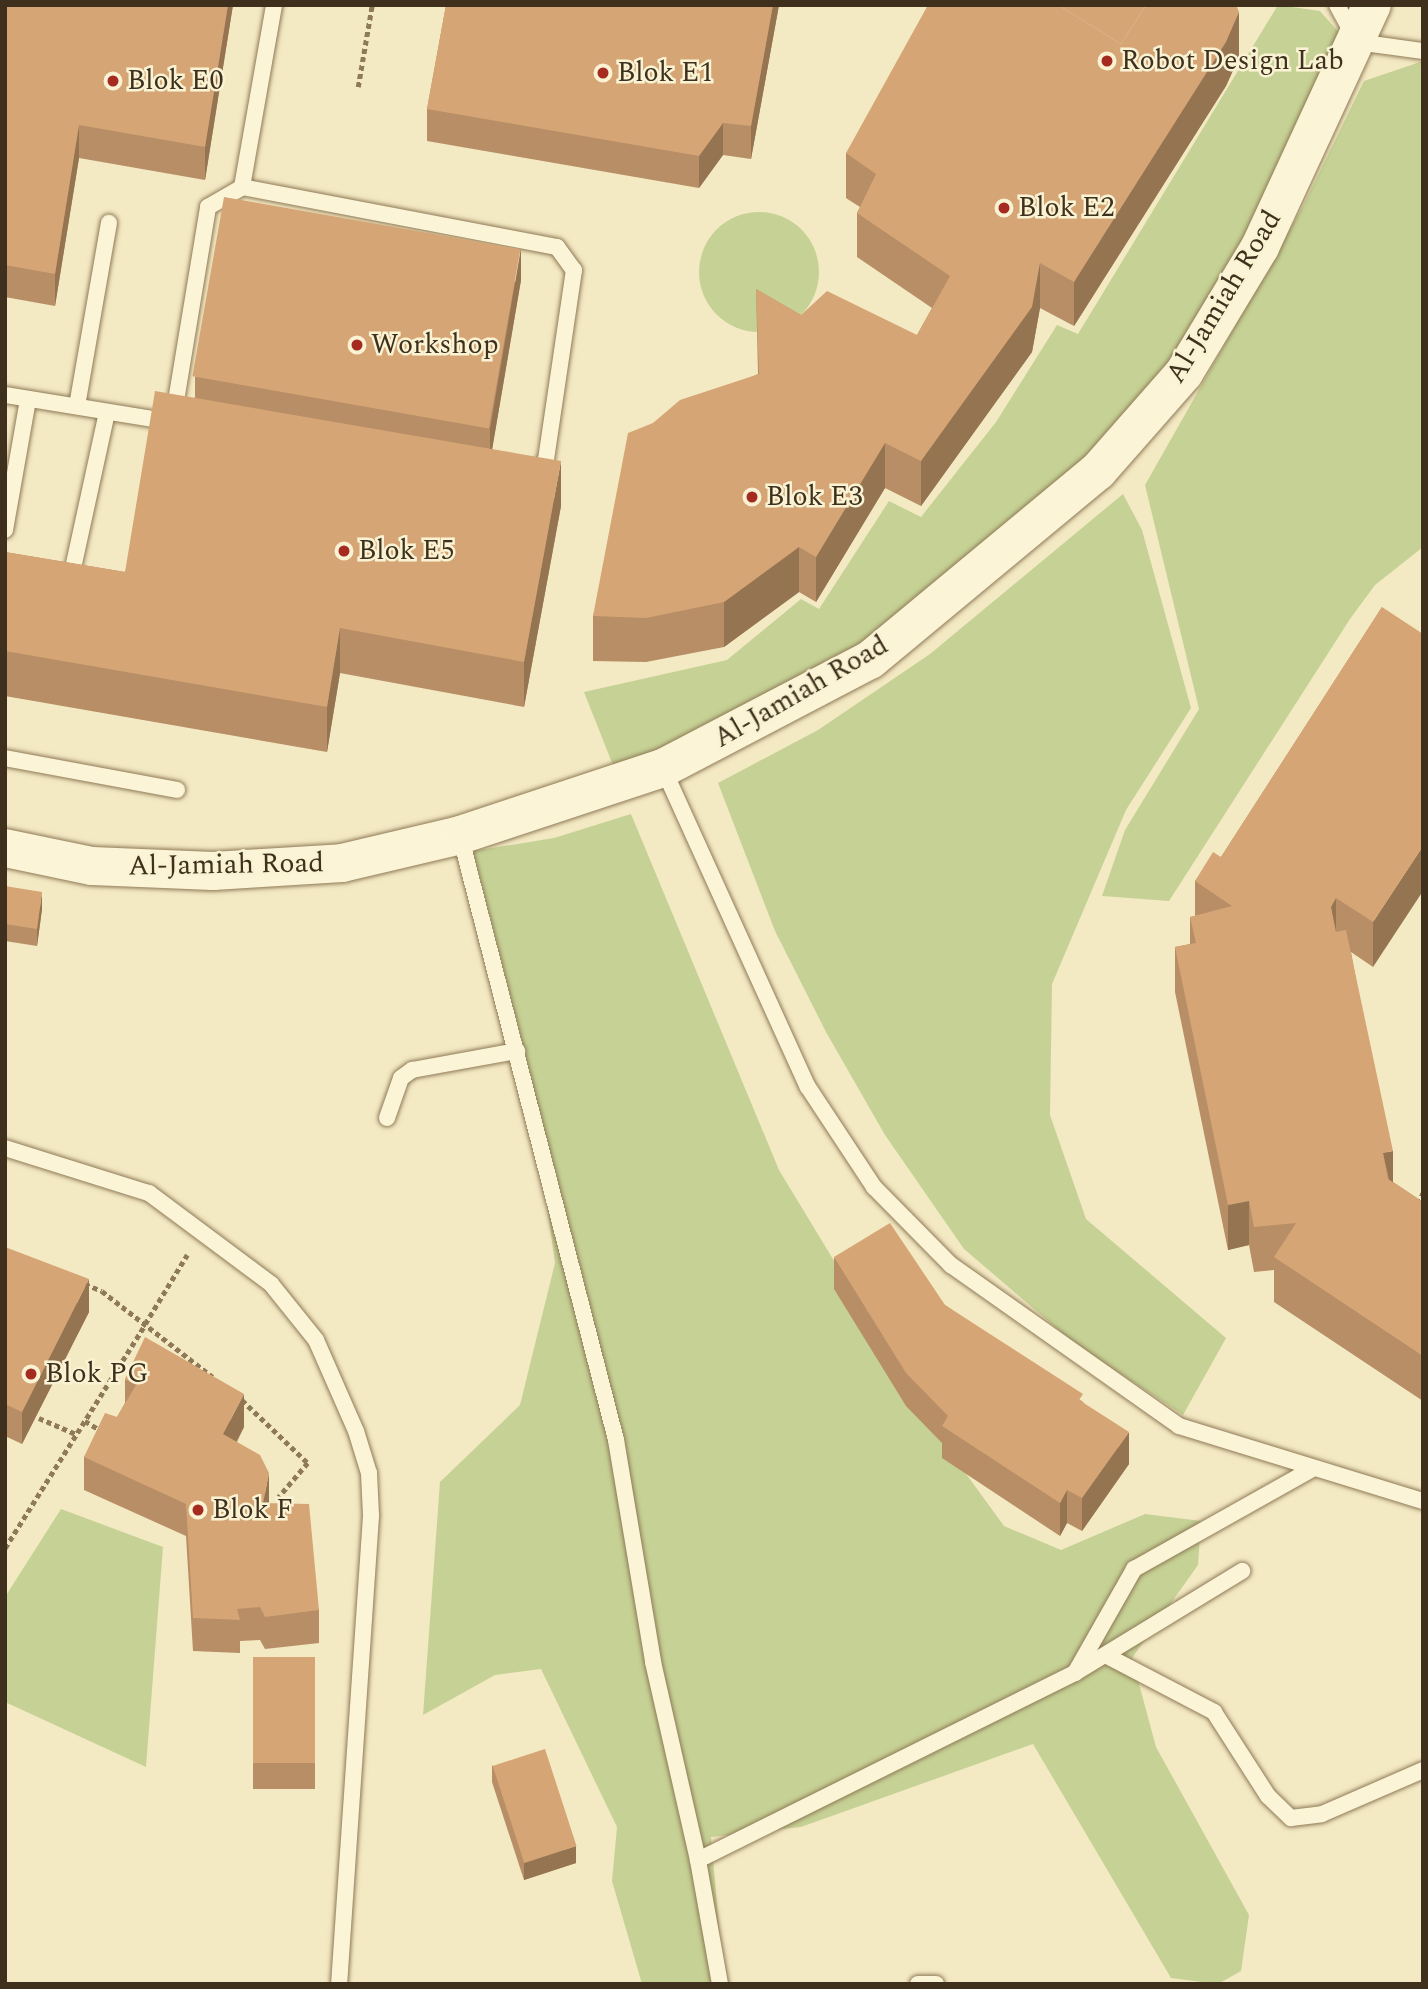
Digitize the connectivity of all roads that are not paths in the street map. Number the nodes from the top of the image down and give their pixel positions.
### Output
1 (274, 5) edge
2 (1337, 5) edge
3 (1372, 5) edge
4 (1357, 42) junction
5 (1423, 51) edge
6 (242, 187) junction
7 (109, 223) dead end
8 (5, 396) edge
9 (28, 399) junction
10 (77, 407) junction
11 (107, 412) junction
12 (520, 478) edge
13 (5, 530) edge
14 (56, 592) edge
15 (5, 758) edge
16 (663, 768) junction
17 (177, 790) dead end
18 (460, 835) junction
19 (5, 848) edge
20 (517, 1051) junction
21 (387, 1118) dead end
22 (5, 1148) edge
23 (1312, 1469) junction
24 (1423, 1501) edge
25 (1242, 1571) dead end
26 (1109, 1657) junction
27 (1075, 1673) junction
28 (1423, 1770) edge
29 (698, 1860) junction
30 (339, 1984) edge
31 (720, 1984) edge
32 (918, 1984) edge
33 (936, 1984) edge

1 - 6 lane
2 - 4 lane
3 - 4 street, Al-Jamiah Road
4 - 5 lane
4 - 16 street, Al-Jamiah Road
6 - 11 lane
6 - 12 lane
7 - 10 lane
8 - 9 lane
9 - 10 lane
9 - 13 lane
10 - 11 lane
11 - 14 lane
15 - 17 lane
16 - 18 street, Al-Jamiah Road
16 - 23 lane
18 - 19 street, Al-Jamiah Road
18 - 20 lane
20 - 21 lane
20 - 29 lane
22 - 30 lane
23 - 24 lane
23 - 27 lane
25 - 26 lane
26 - 27 lane
26 - 28 lane
27 - 29 lane
29 - 31 lane
32 - 33 lane

